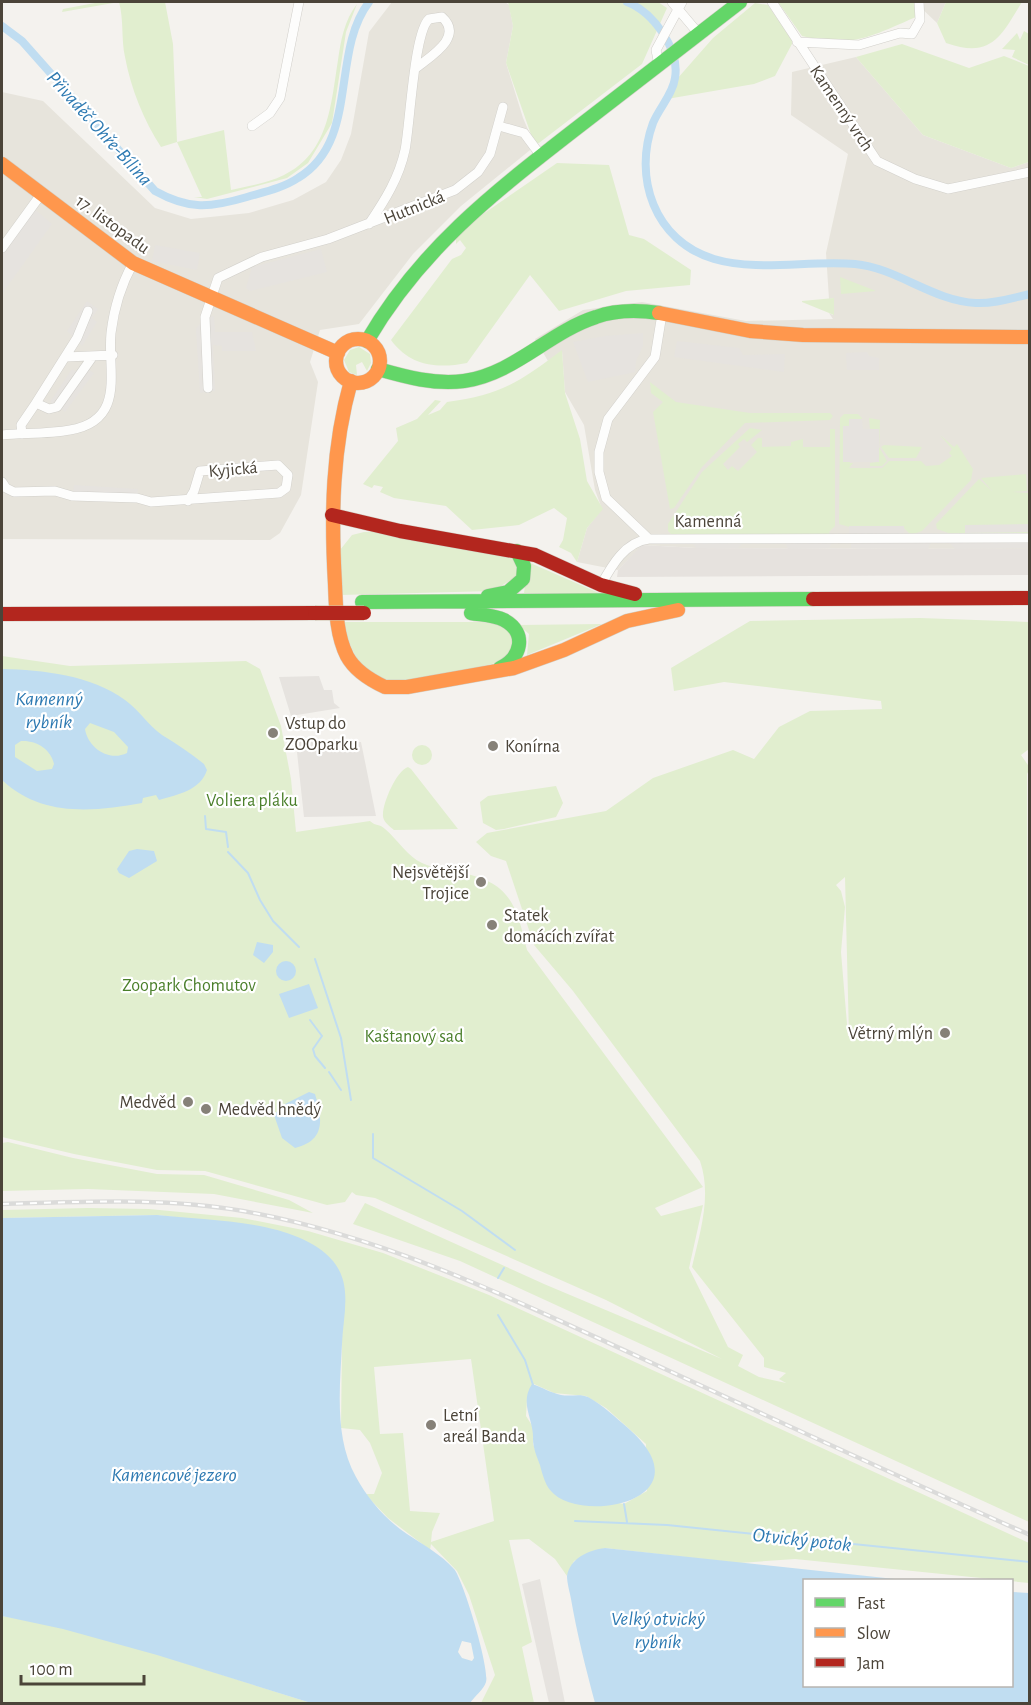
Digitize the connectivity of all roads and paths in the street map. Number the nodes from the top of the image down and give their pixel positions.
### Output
1 (299, 2) edge
2 (740, 2) edge
3 (772, 2) edge
4 (919, 2) edge
5 (677, 4) edge
6 (699, 34) junction
7 (797, 42) junction
8 (659, 65) junction
9 (416, 68) junction
10 (503, 107) dead end
11 (252, 126) dead end
12 (499, 126) junction
13 (541, 156) junction
14 (2, 164) edge
15 (1029, 172) edge
16 (42, 193) junction
17 (368, 225) junction
18 (2, 248) edge
19 (133, 263) junction
20 (211, 300) junction
21 (88, 311) dead end
22 (662, 314) junction
23 (1029, 337) edge
24 (367, 341) junction
25 (338, 352) junction
26 (112, 355) junction
27 (93, 356) junction
28 (66, 357) junction
29 (378, 369) junction
30 (351, 381) junction
31 (208, 388) dead end
32 (36, 403) junction
33 (27, 433) junction
34 (2, 435) edge
35 (2, 482) edge
36 (188, 501) junction
37 (332, 515) junction
38 (1029, 538) edge
39 (649, 539) junction
40 (517, 551) junction
41 (601, 585) junction
42 (1029, 598) edge
43 (450, 603) junction
44 (2, 604) edge
45 (678, 606) junction
46 (363, 607) junction
47 (314, 608) junction
48 (1029, 609) edge
49 (471, 613) junction
50 (2, 614) edge
51 (489, 672) junction

1 - 11 street
2 - 6 main road
3 - 7 street, Kamenný vrch
4 - 7 street, Kamenný vrch
5 - 6 street
5 - 8 street
6 - 8 main road
7 - 15 street, Kamenný vrch
8 - 13 main road
9 - 9 street, Hutnická
9 - 17 street, Hutnická
10 - 12 street, Hutnická
12 - 13 street
12 - 17 street, Hutnická
13 - 24 main road
14 - 16 main road, 17. listopadu
16 - 18 street
16 - 19 main road, 17. listopadu
17 - 20 street
19 - 20 main road, 17. listopadu
19 - 26 street
20 - 25 main road, 17. listopadu
20 - 31 street
21 - 28 street
22 - 23 main road
22 - 29 main road
22 - 39 street, Kamenná
24 - 25 main road
24 - 29 main road
25 - 30 main road
26 - 27 street
26 - 33 street
27 - 28 street
27 - 32 street
28 - 32 street
29 - 30 main road
30 - 37 main road
32 - 33 street
33 - 34 street
35 - 36 street, Kyjická
36 - 36 street, Kyjická
37 - 40 main road
37 - 51 main road
38 - 39 street, Kamenná
39 - 41 street
40 - 41 main road
40 - 43 main road
41 - 45 main road
42 - 45 main road
43 - 45 main road
43 - 46 main road
44 - 47 main road
45 - 48 main road
45 - 49 main road
45 - 51 main road
46 - 47 main road, bridge
46 - 49 main road
47 - 50 main road
49 - 51 main road

